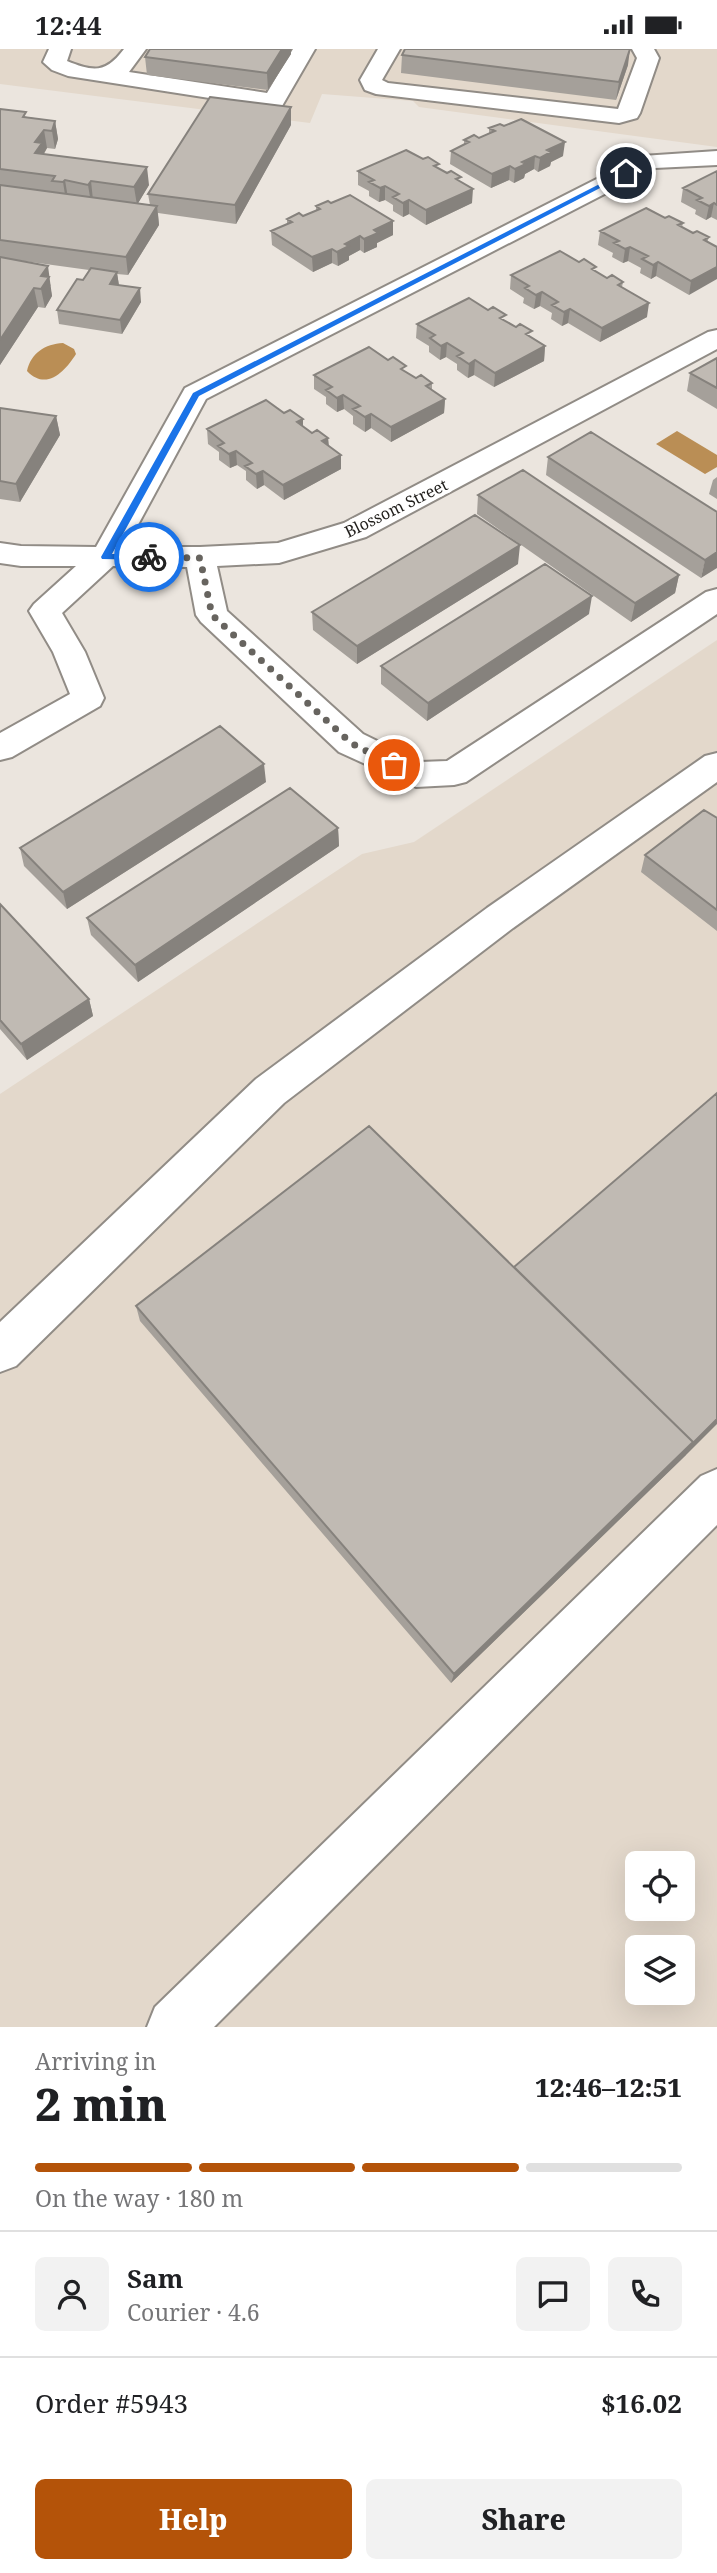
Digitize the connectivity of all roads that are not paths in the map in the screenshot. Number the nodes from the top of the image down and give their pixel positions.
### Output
1 (60, 49) edge
2 (135, 49) edge
3 (304, 49) edge
4 (389, 49) edge
5 (643, 49) edge
6 (105, 75) junction
7 (717, 158) edge
8 (717, 338) edge
9 (0, 553) edge
10 (106, 557) junction
11 (200, 558) junction
12 (717, 599) edge
13 (0, 748) edge
14 (717, 765) edge
15 (0, 1351) edge
16 (717, 1492) edge
17 (174, 2027) edge

1 - 6 street
2 - 6 street
3 - 6 street
4 - 5 street
7 - 10 street
8 - 11 street, Blossom Street
9 - 10 street, Blossom Street
10 - 11 street, Blossom Street
10 - 13 street
11 - 12 street
14 - 15 street
16 - 17 street

